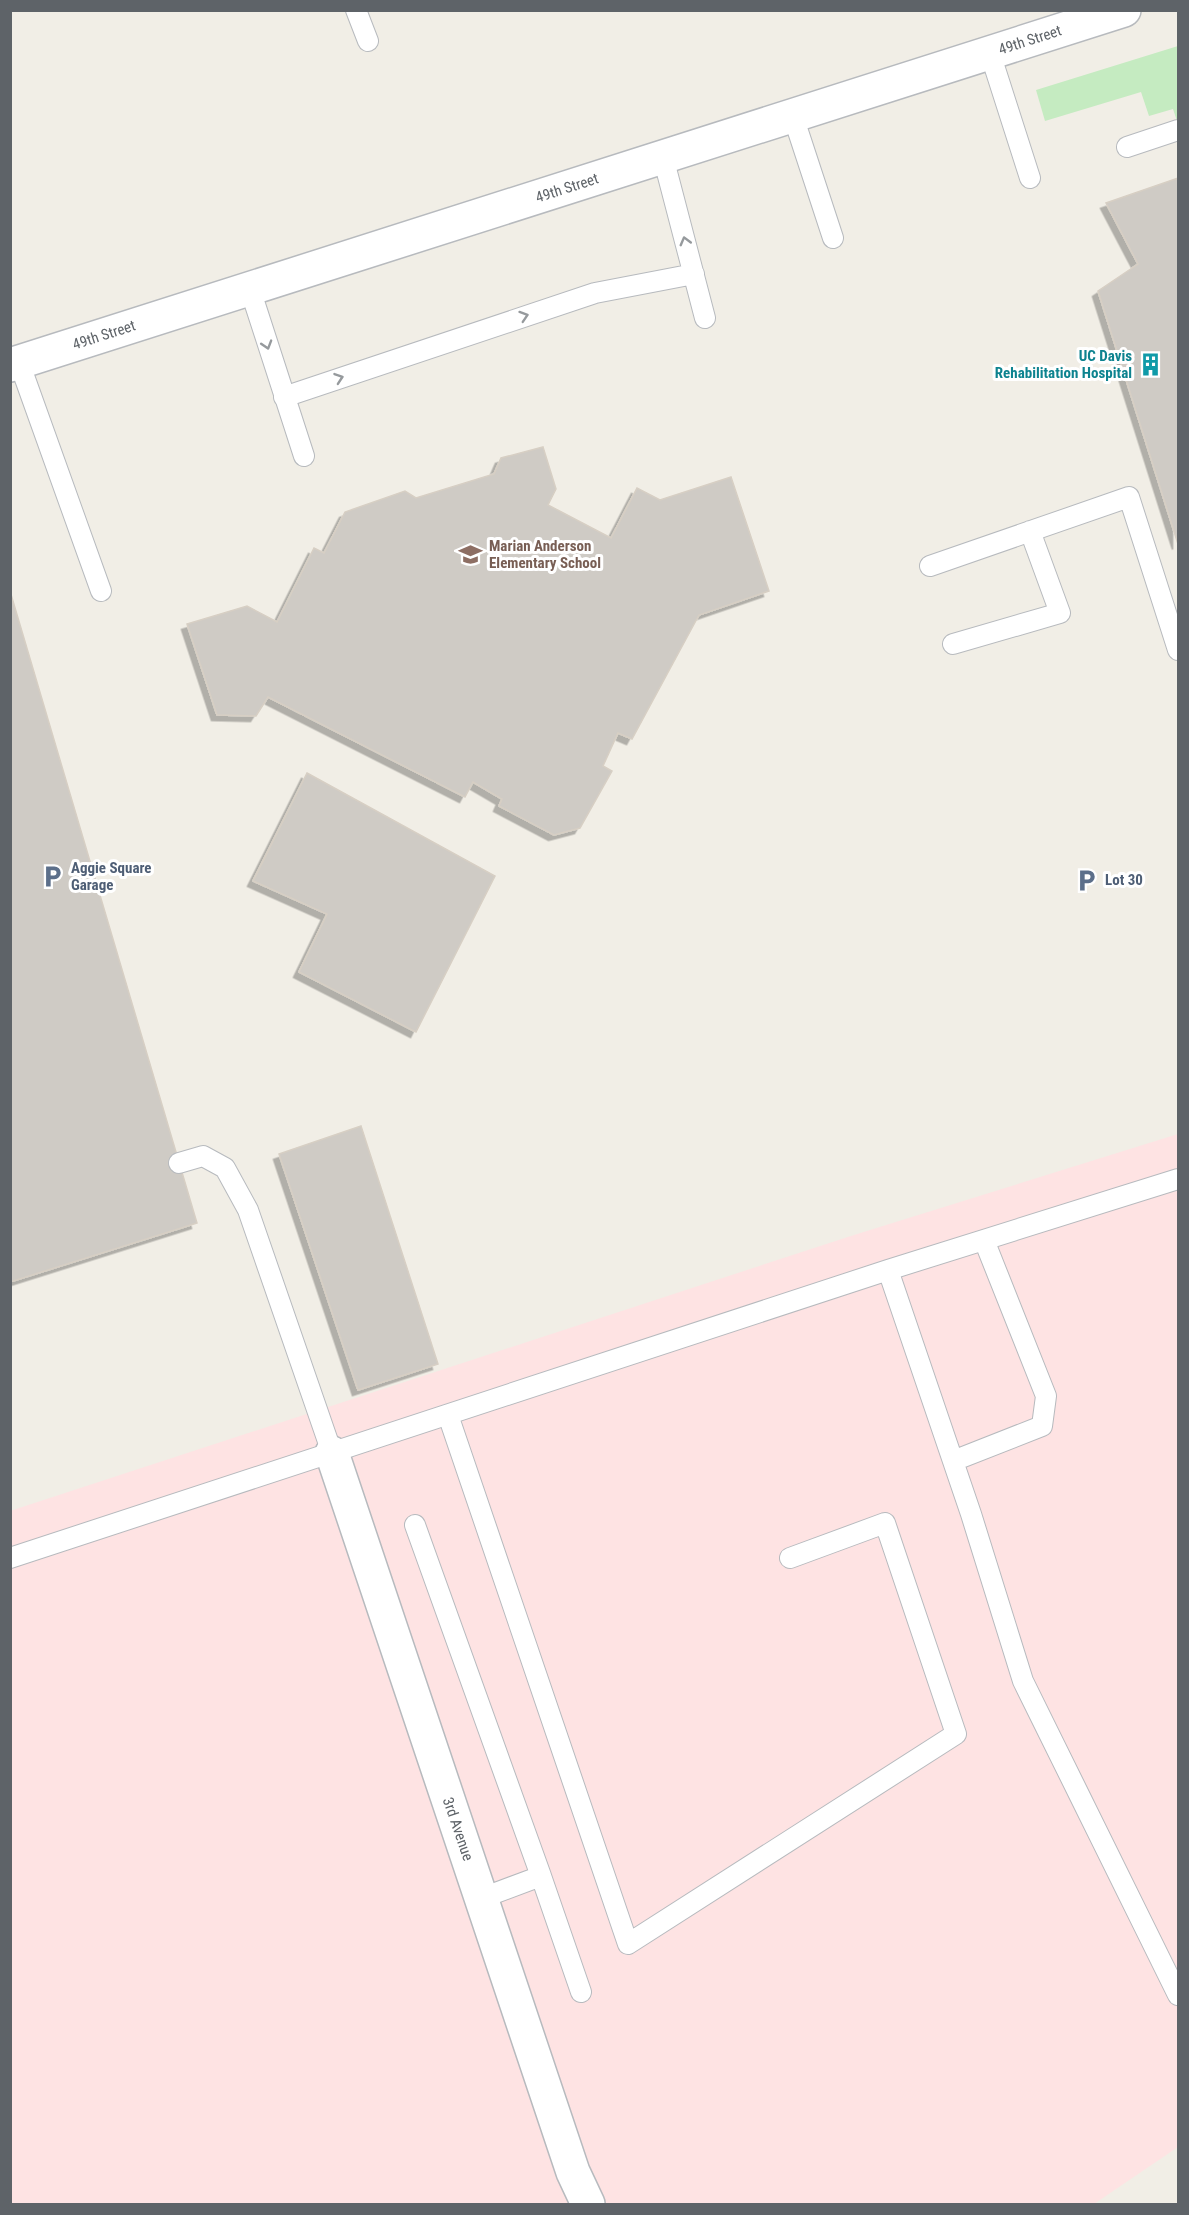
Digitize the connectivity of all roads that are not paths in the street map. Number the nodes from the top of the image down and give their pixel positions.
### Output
1 (357, 10) edge
2 (1124, 10) edge
3 (368, 41) dead end
4 (990, 53) junction
5 (794, 116) junction
6 (1179, 130) edge
7 (1126, 147) dead end
8 (663, 157) junction
9 (1030, 177) dead end
10 (832, 238) dead end
11 (694, 274) junction
12 (250, 289) junction
13 (705, 318) dead end
14 (15, 364) edge
15 (284, 397) junction
16 (304, 456) dead end
17 (1030, 531) junction
18 (930, 566) dead end
19 (100, 591) dead end
20 (953, 644) dead end
21 (1179, 650) edge
22 (179, 1163) dead end
23 (1179, 1179) edge
24 (984, 1240) junction
25 (888, 1270) junction
26 (448, 1415) junction
27 (332, 1453) junction
28 (953, 1461) junction
29 (415, 1525) dead end
30 (10, 1558) edge
31 (790, 1558) dead end
32 (541, 1876) junction
33 (482, 1898) junction
34 (581, 1992) dead end
35 (1179, 1995) edge
36 (588, 2205) edge

1 - 3 lane
2 - 4 street, 49th Street
4 - 5 street, 49th Street
4 - 9 lane
5 - 8 street, 49th Street
5 - 10 lane
6 - 7 lane
11 -> 8 lane
8 - 12 street, 49th Street
11 - 13 lane
15 -> 11 lane
12 - 14 street, 49th Street
12 -> 15 lane
14 - 19 lane
15 - 16 lane
17 - 18 lane
17 - 20 lane
17 - 21 lane
22 - 27 lane
23 - 24 lane
24 - 25 lane
24 - 28 lane
25 - 26 lane
25 - 28 lane
26 - 27 lane
26 - 31 lane
27 - 30 lane
27 - 33 street, 3rd Avenue
28 - 35 lane
29 - 32 lane
32 - 33 lane
32 - 34 lane
33 - 36 street, 3rd Avenue

